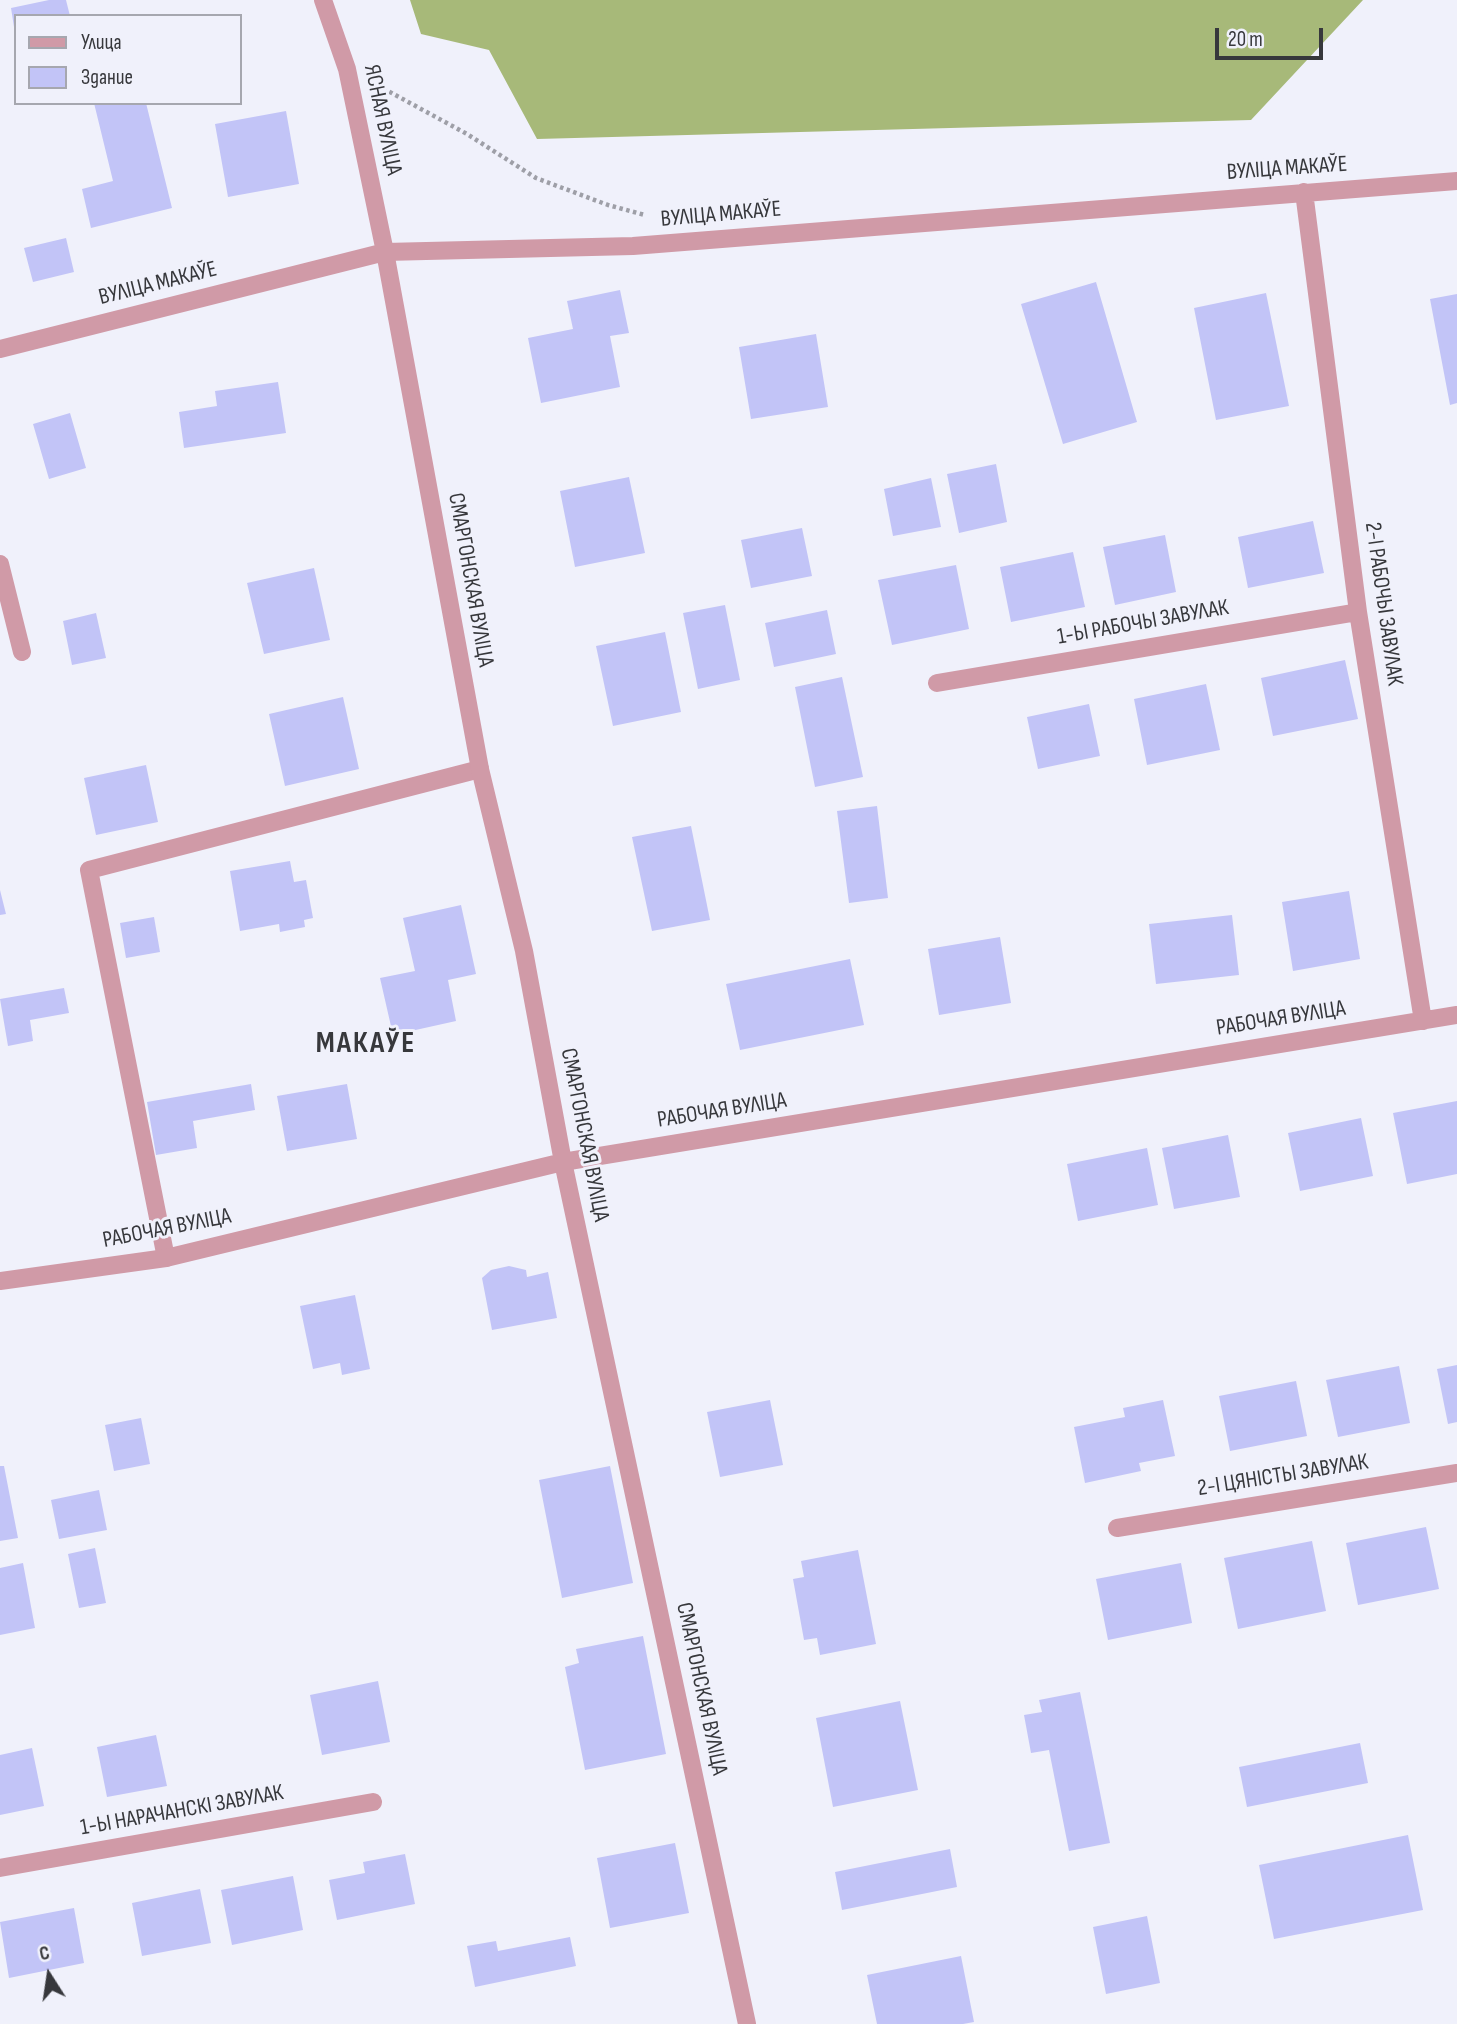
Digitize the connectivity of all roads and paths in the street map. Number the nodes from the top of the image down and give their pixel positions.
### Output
1 (323, 0) edge
2 (347, 69) junction
3 (1457, 181) edge
4 (1304, 192) junction
5 (657, 219) dead end
6 (385, 252) junction
7 (0, 349) edge
8 (0, 564) edge
9 (1357, 612) junction
10 (22, 652) dead end
11 (937, 682) dead end
12 (480, 769) junction
13 (1457, 1015) edge
14 (1423, 1021) junction
15 (563, 1162) junction
16 (166, 1258) junction
17 (0, 1281) edge
18 (1457, 1473) edge
19 (1117, 1528) dead end
20 (373, 1802) dead end
21 (0, 1868) edge
22 (747, 2024) edge

1 - 2 street, ЯСНАЯ ВУЛІЦА
2 - 5 path
2 - 6 street, ЯСНАЯ ВУЛІЦА
3 - 4 street, ВУЛІЦА МАКАЎЕ
4 - 6 street, ВУЛІЦА МАКАЎЕ
4 - 9 street, 2-І РАБОЧЫ ЗАВУЛАК
6 - 7 street, ВУЛІЦА МАКАЎЕ
6 - 12 street, СМАРГОНСКАЯ ВУЛІЦА
8 - 10 street
9 - 11 street, 1-Ы РАБОЧЫ ЗАВУЛАК
9 - 14 street, 2-І РАБОЧЫ ЗАВУЛАК
12 - 15 street, СМАРГОНСКАЯ ВУЛІЦА
12 - 16 street
13 - 14 street, РАБОЧАЯ ВУЛІЦА
14 - 15 street, РАБОЧАЯ ВУЛІЦА
15 - 16 street, РАБОЧАЯ ВУЛІЦА
15 - 22 street, СМАРГОНСКАЯ ВУЛІЦА
16 - 17 street, РАБОЧАЯ ВУЛІЦА
18 - 19 street, 2-І ЦЯНІСТЫ ЗАВУЛАК
20 - 21 street, 1-Ы НАРАЧАНСКІ ЗАВУЛАК

